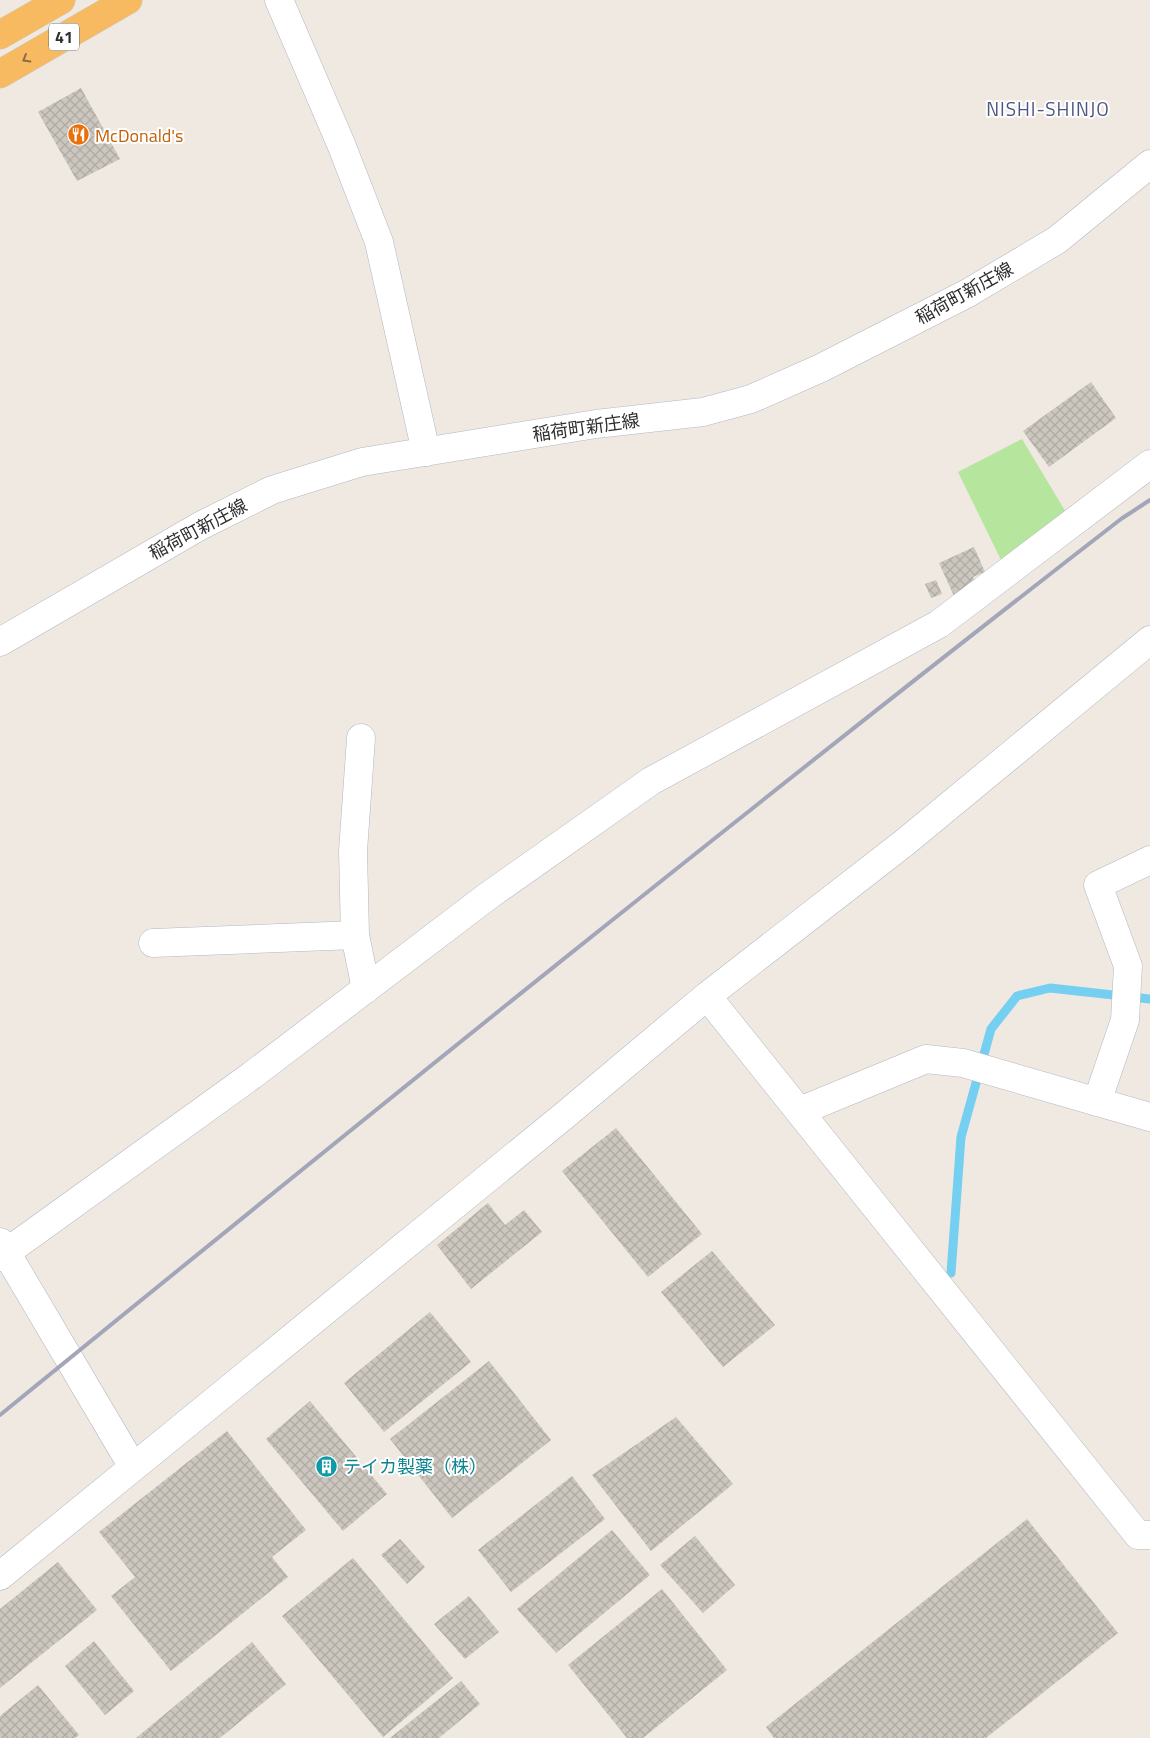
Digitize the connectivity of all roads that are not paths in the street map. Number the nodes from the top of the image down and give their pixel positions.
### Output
1 (60, 0) edge
2 (128, 0) edge
3 (279, 0) edge
4 (0, 35) edge
5 (0, 74) edge
6 (1150, 164) edge
7 (426, 452) junction
8 (1150, 464) edge
9 (1150, 640) edge
10 (0, 642) edge
11 (361, 738) dead end
12 (1150, 860) edge
13 (355, 934) junction
14 (153, 943) dead end
15 (366, 989) junction
16 (706, 996) junction
17 (1097, 1102) junction
18 (800, 1111) junction
19 (1150, 1117) edge
20 (2, 1251) edge
21 (133, 1467) junction
22 (1146, 1540) edge
23 (0, 1576) edge

1 - 4 highway, 41
2 -> 5 highway, 41
3 - 7 street
6 - 7 street, 稲荷町新庄線
7 - 10 street, 稲荷町新庄線
8 - 15 street
9 - 16 street
11 - 13 street
12 - 17 street
13 - 14 street
13 - 15 street
15 - 20 street
16 - 18 street
16 - 21 street
17 - 18 street
17 - 19 street
18 - 22 street
20 - 21 street
21 - 23 street

